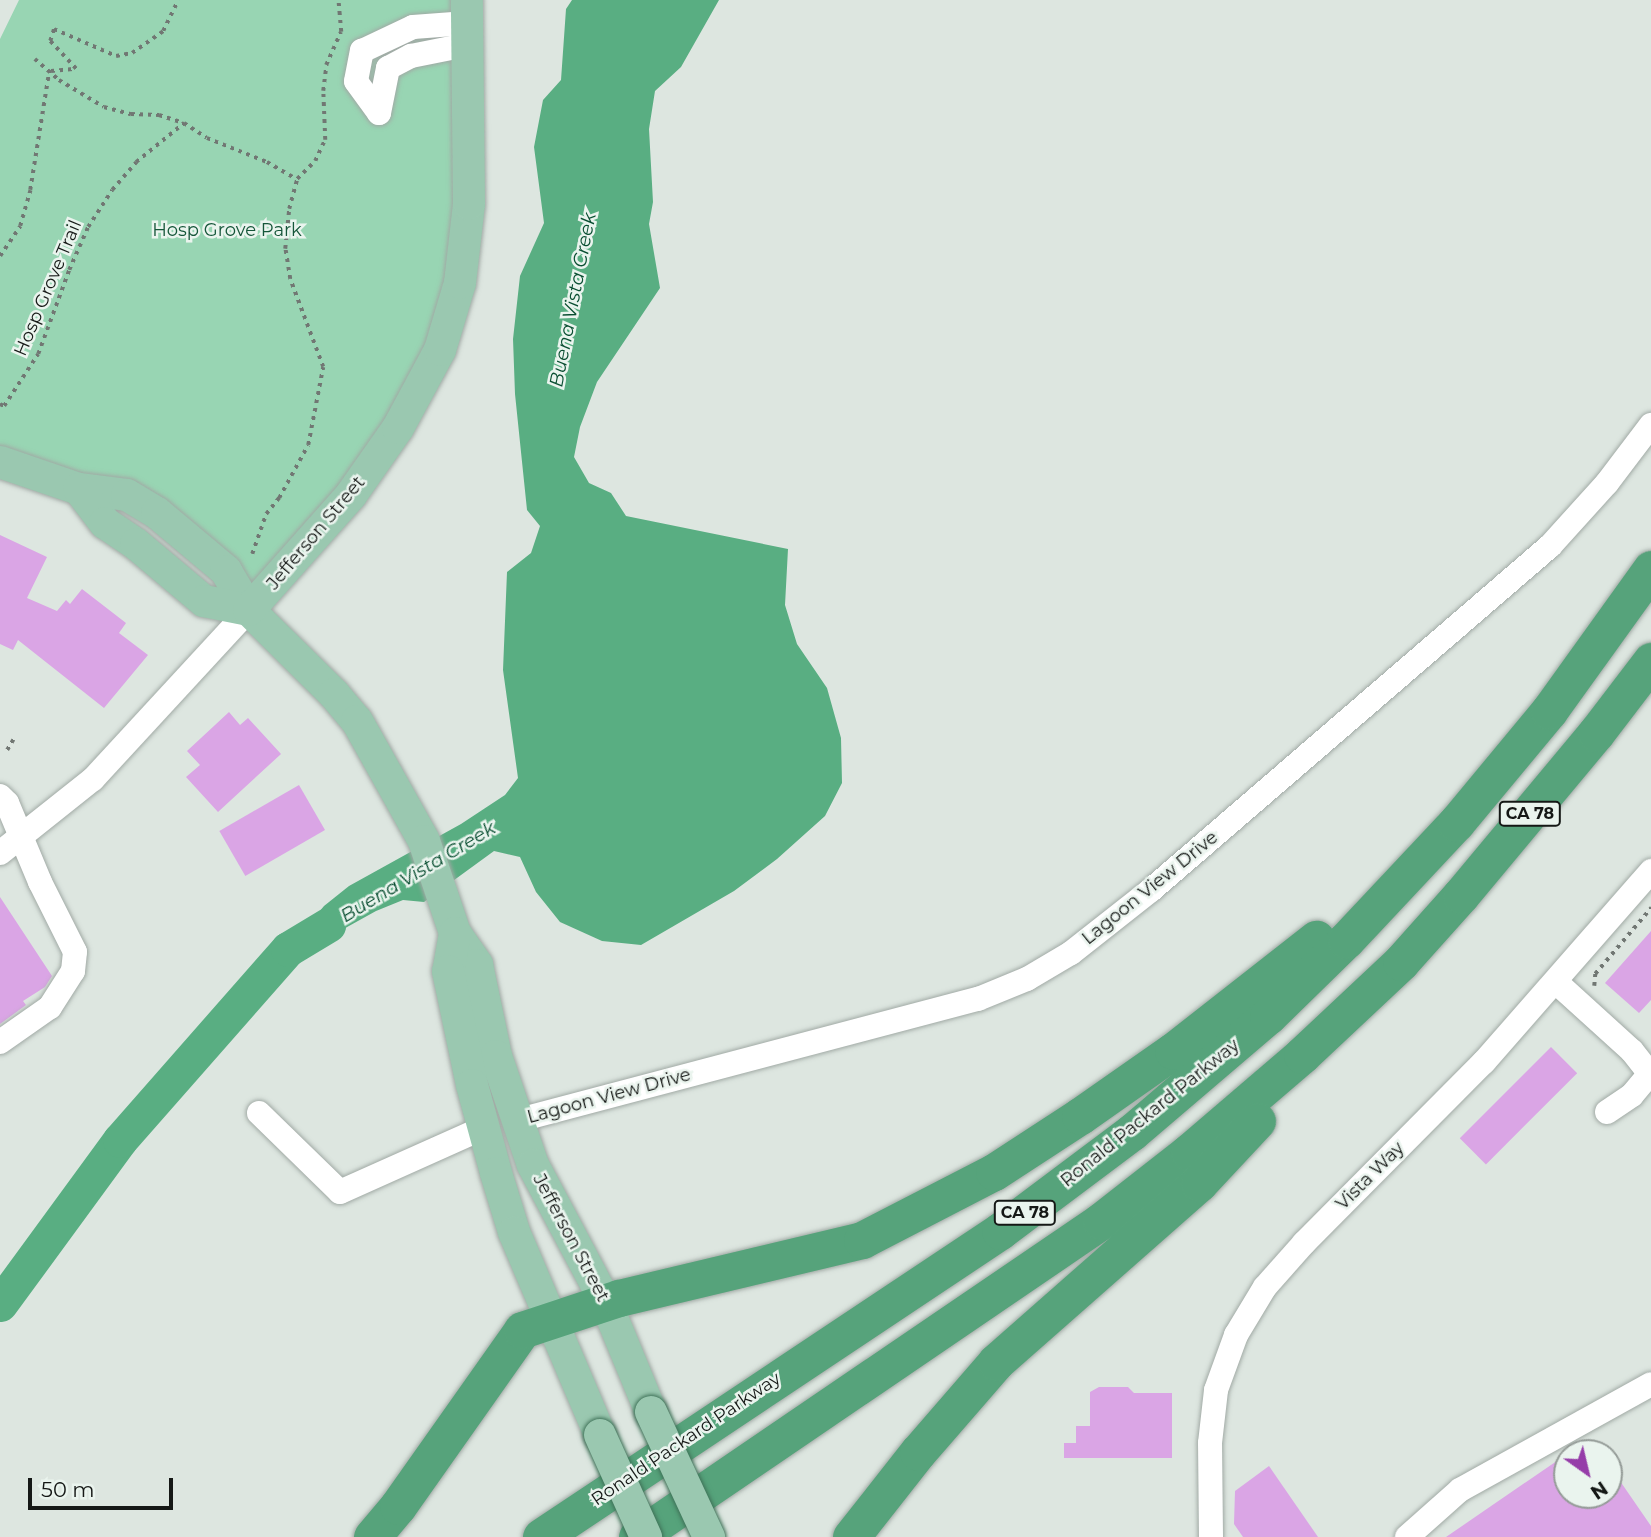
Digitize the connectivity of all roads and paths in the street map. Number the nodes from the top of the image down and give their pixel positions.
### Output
1 (178, 0) edge
2 (338, 0) edge
3 (466, 23) edge
4 (35, 60) dead end
5 (49, 71) junction
6 (184, 123) junction
7 (297, 179) junction
8 (0, 257) edge
9 (2, 405) edge
10 (0, 412) edge
11 (1651, 425) edge
12 (0, 462) edge
13 (252, 554) dead end
14 (1651, 569) edge
15 (249, 610) junction
16 (1651, 661) edge
17 (13, 740) dead end
18 (7, 750) dead end
19 (0, 796) edge
20 (1456, 823) junction
21 (20, 836) junction
22 (0, 853) edge
23 (1651, 871) edge
24 (1651, 908) edge
25 (455, 933) junction
26 (1401, 962) junction
27 (1557, 983) junction
28 (1598, 992) dead end
29 (0, 1042) edge
30 (1651, 1074) edge
31 (1607, 1112) dead end
32 (259, 1113) dead end
33 (515, 1121) junction
34 (484, 1128) junction
35 (606, 1303) junction
36 (552, 1322) junction
37 (1651, 1384) edge
38 (372, 1537) edge
39 (541, 1537) edge
40 (637, 1537) edge
41 (646, 1537) edge
42 (709, 1537) edge
43 (851, 1537) edge
44 (1211, 1537) edge
45 (1408, 1537) edge

1 - 5 path
2 - 7 path
3 - 3 street
3 - 15 main road, Jefferson Street
4 - 5 path
5 - 6 path
5 - 8 path
6 - 7 path
6 - 9 path, Hosp Grove Trail
7 - 13 path
9 - 10 path, Hosp Grove Trail
11 - 33 street, Lagoon View Drive
12 - 15 main road
14 - 20 highway, Ronald Packard Parkway / CA 78
15 - 21 street
15 - 25 main road, Jefferson Street
16 - 26 highway, CA 78
17 - 18 path
19 - 21 street
20 - 35 highway
20 - 39 highway, Ronald Packard Parkway / CA 78
21 - 22 street
21 - 29 street
23 - 27 street, Vista Way
24 - 28 path
25 - 33 main road, Jefferson Street
25 - 34 main road, Jefferson Street
26 - 40 highway, CA 78
26 - 43 highway
27 - 30 street
27 - 44 street, Vista Way
30 - 31 street
32 - 34 street
33 - 35 main road, Jefferson Street
34 - 36 main road, Jefferson Street
35 - 36 highway
35 - 42 main road, Jefferson Street, bridge
36 - 38 highway
36 - 41 main road, Jefferson Street, bridge
37 - 45 street

